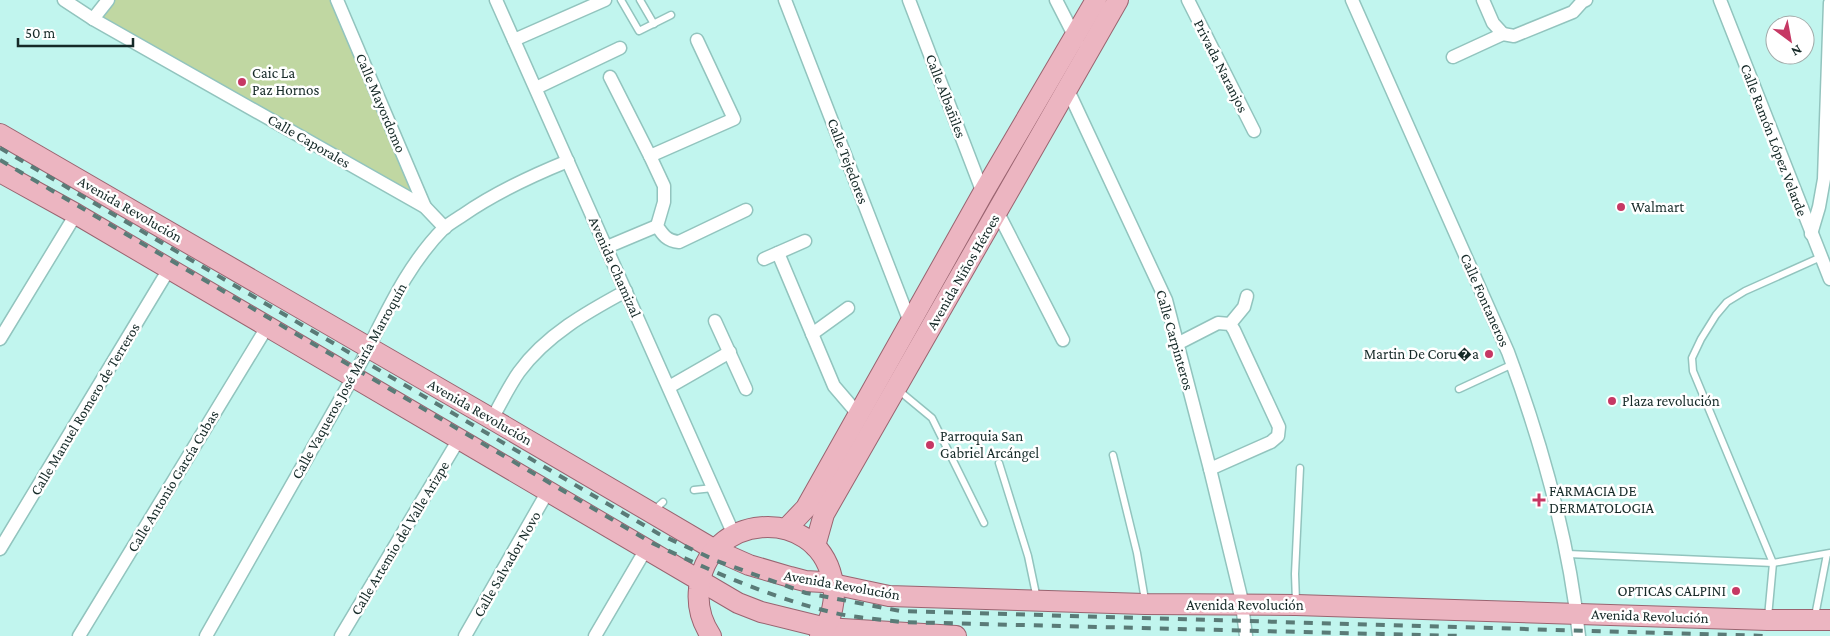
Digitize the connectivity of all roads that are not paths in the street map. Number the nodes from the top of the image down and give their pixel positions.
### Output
1 (64, 0) edge
2 (108, 0) edge
3 (337, 0) edge
4 (496, 0) edge
5 (604, 0) edge
6 (621, 0) edge
7 (640, 0) edge
8 (785, 0) edge
9 (909, 0) edge
10 (1056, 0) edge
11 (1096, 0) edge
12 (1118, 0) edge
13 (1188, 0) edge
14 (1352, 0) edge
15 (1483, 0) edge
16 (1720, 0) edge
17 (1583, 1) edge
18 (1830, 3) edge
19 (671, 15) dead end
20 (93, 19) junction
21 (654, 24) junction
22 (1503, 34) junction
23 (1075, 36) junction
24 (514, 40) junction
25 (697, 40) dead end
26 (620, 48) dead end
27 (1086, 57) junction
28 (1454, 57) dead end
29 (610, 77) dead end
30 (536, 88) junction
31 (1067, 88) junction
32 (1254, 131) dead end
33 (0, 134) edge
34 (650, 156) junction
35 (568, 161) junction
36 (0, 172) edge
37 (983, 192) junction
38 (425, 207) junction
39 (746, 210) dead end
40 (997, 211) junction
41 (76, 214) junction
42 (657, 226) junction
43 (445, 228) junction
44 (1812, 234) junction
45 (805, 241) dead end
46 (607, 247) junction
47 (778, 254) junction
48 (1821, 257) junction
49 (764, 260) dead end
50 (169, 269) junction
51 (1830, 279) edge
52 (626, 291) junction
53 (1247, 296) dead end
54 (848, 308) dead end
55 (715, 321) dead end
56 (910, 322) junction
57 (1230, 324) junction
58 (267, 327) junction
59 (812, 334) junction
60 (0, 339) edge
61 (1063, 340) dead end
62 (1177, 344) junction
63 (369, 348) junction
64 (730, 352) junction
65 (1513, 364) junction
66 (353, 377) junction
67 (669, 387) junction
68 (896, 388) junction
69 (746, 389) dead end
70 (1459, 389) dead end
71 (858, 414) junction
72 (492, 418) junction
73 (459, 440) junction
74 (1113, 455) dead end
75 (999, 463) dead end
76 (1300, 468) dead end
77 (1210, 469) junction
78 (714, 488) junction
79 (694, 490) dead end
80 (548, 492) junction
81 (984, 523) dead end
82 (786, 529) junction
83 (734, 535) junction
84 (815, 546) junction
85 (0, 549) edge
86 (646, 549) junction
87 (715, 550) junction
88 (1828, 553) edge
89 (1568, 554) junction
90 (1772, 563) junction
91 (700, 579) junction
92 (834, 585) junction
93 (1037, 600) junction
94 (1145, 604) junction
95 (1296, 605) junction
96 (1243, 606) junction
97 (1577, 613) junction
98 (1768, 620) junction
99 (1822, 620) edge
100 (823, 632) edge
101 (707, 633) edge
102 (78, 636) edge
103 (206, 636) edge
104 (341, 636) edge
105 (465, 636) edge
106 (595, 636) edge
107 (956, 636) edge
108 (1246, 636) edge
109 (1579, 636) edge

1 - 20 street, Calle Caporales
2 - 20 street
3 - 38 street, Calle Mayordomo
4 - 24 street, Avenida Chamizal
5 - 24 street
6 - 21 lane
7 - 21 lane
8 - 56 street, Calle Tejedores
9 - 37 street, Calle Albañiles
10 - 23 street
11 - 23 main road, Avenida Niños Héroes
12 - 27 main road, Avenida Niños Héroes
13 - 32 street, Privada Naranjos
14 - 65 street, Calle Fontaneros
15 - 22 street
16 - 44 street, Calle Ramón López Velarde
17 - 22 street
18 - 44 street
19 - 21 lane
20 - 38 street, Calle Caporales
22 - 28 street
23 - 27 street
23 - 37 main road, Avenida Niños Héroes
24 - 30 street, Avenida Chamizal
25 - 34 street
26 - 30 street
27 - 31 main road, Avenida Niños Héroes
29 - 34 street
30 - 35 street, Avenida Chamizal
31 - 40 main road, Avenida Niños Héroes
31 - 62 street, Calle Carpinteros
33 - 63 main road, Avenida Revolución
34 - 42 street
35 - 43 street, Calle Vaqueros José María Marroquín
35 - 46 street, Avenida Chamizal
36 - 41 main road
37 - 56 main road, Avenida Niños Héroes
38 - 43 street, Calle Caporales
39 - 42 street
40 - 61 street
40 - 68 main road, Avenida Niños Héroes
41 - 50 main road
41 - 60 street
42 - 46 street
43 - 63 street, Calle Vaqueros José María Marroquín
44 - 48 street, Calle Ramón López Velarde
45 - 47 street
46 - 52 street, Avenida Chamizal
47 - 49 street
47 - 59 street
48 - 51 street, Calle Ramón López Velarde
48 - 90 lane
50 - 58 main road
50 - 85 street, Calle Manuel Romero de Terreros
52 - 67 street, Avenida Chamizal
52 - 72 street
53 - 57 street
54 - 59 street
55 - 64 street
56 - 71 main road, Avenida Niños Héroes
57 - 62 street
57 - 77 street
58 - 66 main road
58 - 102 street, Calle Antonio García Cubas
59 - 71 street
62 - 77 street, Calle Carpinteros
63 - 66 street, Calle Vaqueros José María Marroquín
63 - 72 main road, Avenida Revolución
64 - 67 street
64 - 69 street
65 - 70 lane
65 - 89 street, Calle Fontaneros
66 - 73 main road
66 - 103 street, Calle Vaqueros José María Marroquín
67 - 78 street, Avenida Chamizal
68 - 81 lane
68 - 84 main road, Avenida Niños Héroes
71 - 82 main road, Avenida Niños Héroes
72 - 87 main road, Avenida Revolución
73 - 80 main road
73 - 104 street, Calle Artemio del Valle Arizpe
74 - 94 lane
75 - 93 lane
76 - 95 lane
77 - 96 street, Calle Carpinteros
78 - 79 lane
78 - 83 street, Avenida Chamizal
80 - 86 main road
80 - 105 street, Calle Salvador Novo
82 - 83 main road
82 - 84 main road
83 - 87 main road
84 - 92 main road
86 - 91 main road
86 - 106 street
87 - 91 main road
87 - 92 main road, Avenida Revolución
88 - 90 lane
88 - 99 lane
89 - 90 lane
89 - 97 street, Calle Fontaneros
90 - 98 lane
91 - 100 main road
91 - 101 main road
92 - 93 main road, Avenida Revolución
92 - 100 main road
93 - 94 main road, Avenida Revolución
94 - 96 main road, Avenida Revolución
95 - 96 main road, Avenida Revolución
95 - 97 main road, Avenida Revolución
96 - 108 street, Calle Carpinteros
97 - 98 main road, Avenida Revolución
97 - 109 street, Calle Fontaneros
98 - 99 main road, Avenida Revolución
100 - 107 main road

